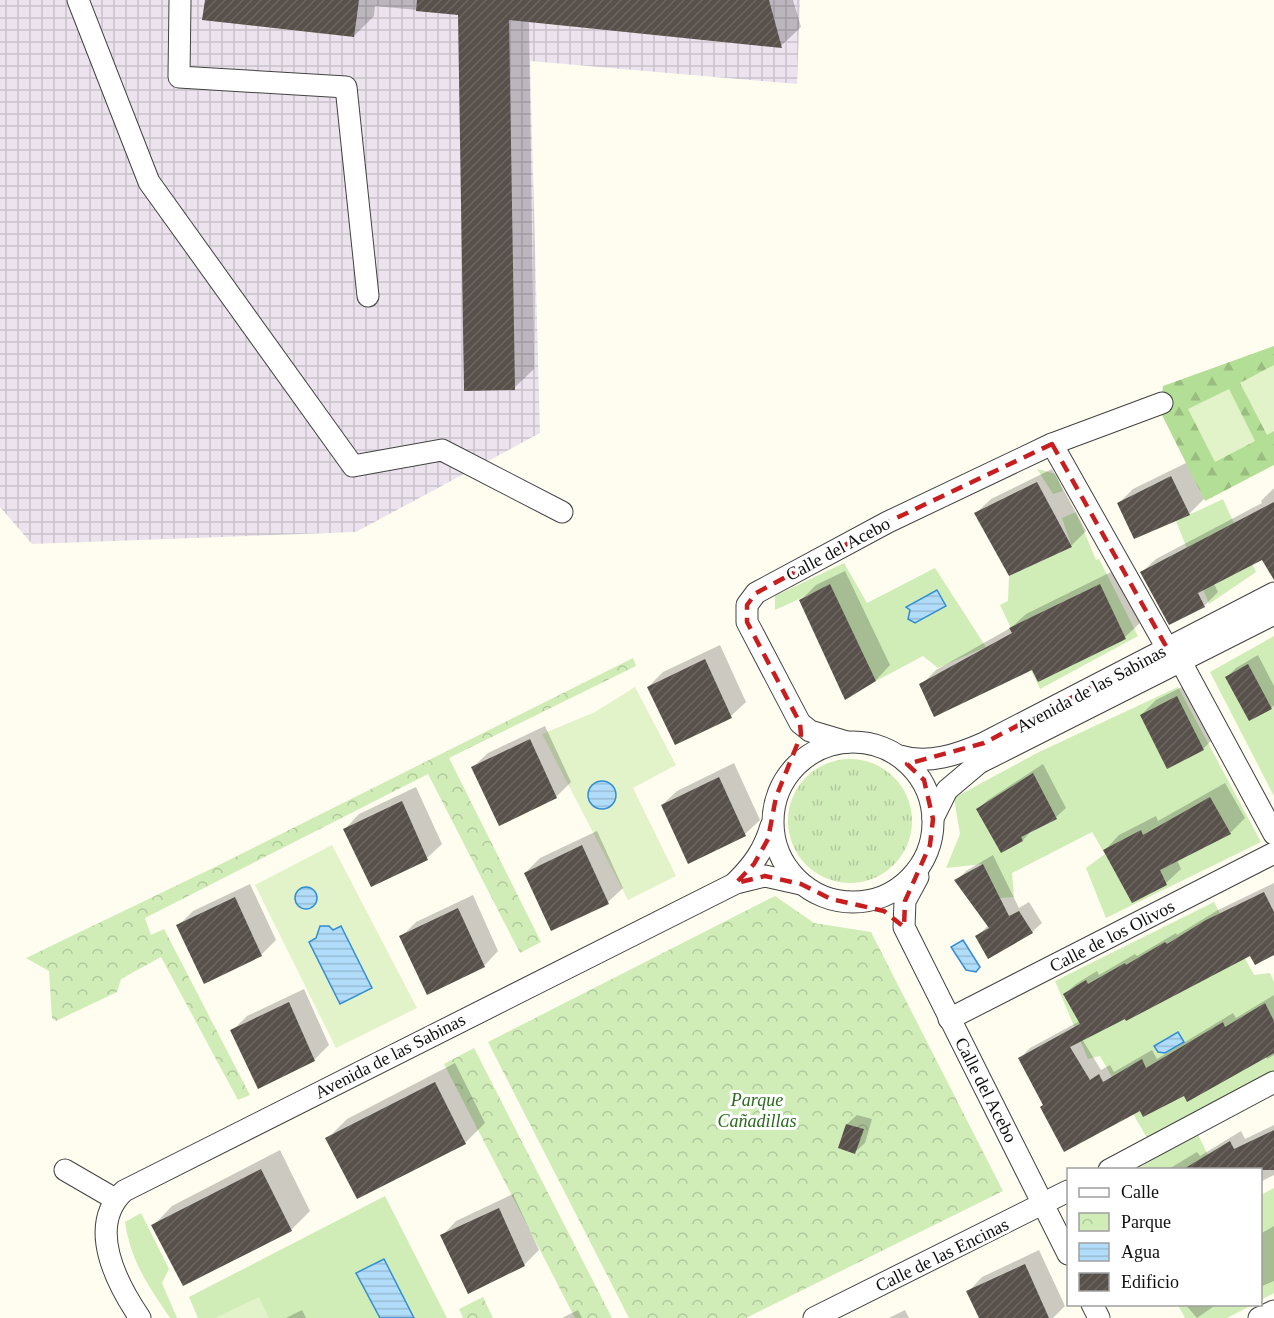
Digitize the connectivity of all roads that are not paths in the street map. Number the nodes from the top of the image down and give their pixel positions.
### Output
1 (78, 0) edge
2 (180, 0) edge
3 (368, 296) dead end
4 (1162, 403) dead end
5 (1052, 444) junction
6 (562, 512) dead end
7 (1274, 593) edge
8 (1274, 614) edge
9 (1174, 655) junction
10 (800, 723) junction
11 (847, 742) junction
12 (900, 756) junction
13 (787, 775) junction
14 (933, 819) junction
15 (772, 822) junction
16 (1274, 834) edge
17 (1274, 853) edge
18 (925, 857) junction
19 (736, 882) junction
20 (801, 884) junction
21 (855, 902) junction
22 (904, 927) junction
23 (949, 1019) junction
24 (1274, 1082) edge
25 (1113, 1168) edge
26 (65, 1170) dead end
27 (1067, 1192) edge
28 (116, 1199) junction
29 (1045, 1204) junction
30 (1067, 1252) edge
31 (1274, 1311) edge
32 (140, 1318) edge
33 (814, 1318) edge
34 (1260, 1318) edge

1 - 6 street
2 - 3 street
4 - 5 street, Calle del Acebo
5 - 9 street
5 - 10 street, Calle del Acebo
7 - 9 street, Avenida de las Sabinas
8 - 9 street, Avenida de las Sabinas
9 - 12 street, Avenida de las Sabinas
9 - 14 street, Avenida de las Sabinas
9 - 16 street
10 - 11 street
10 - 13 street
11 - 12 street
11 - 13 street
12 - 14 street
13 - 15 street
14 - 18 street
15 - 19 street, Avenida de las Sabinas
15 - 20 street
17 - 23 street, Calle de los Olivos
18 - 21 street
18 - 22 street
19 - 20 street, Avenida de las Sabinas
19 - 28 street, Avenida de las Sabinas
20 - 21 street
21 - 22 street, Calle del Acebo
22 - 23 street, Calle del Acebo
23 - 29 street, Calle del Acebo
24 - 25 street
26 - 28 street
27 - 29 street, Calle de las Encinas
28 - 32 street
29 - 30 street, Calle del Acebo
29 - 33 street, Calle de las Encinas
31 - 34 street

